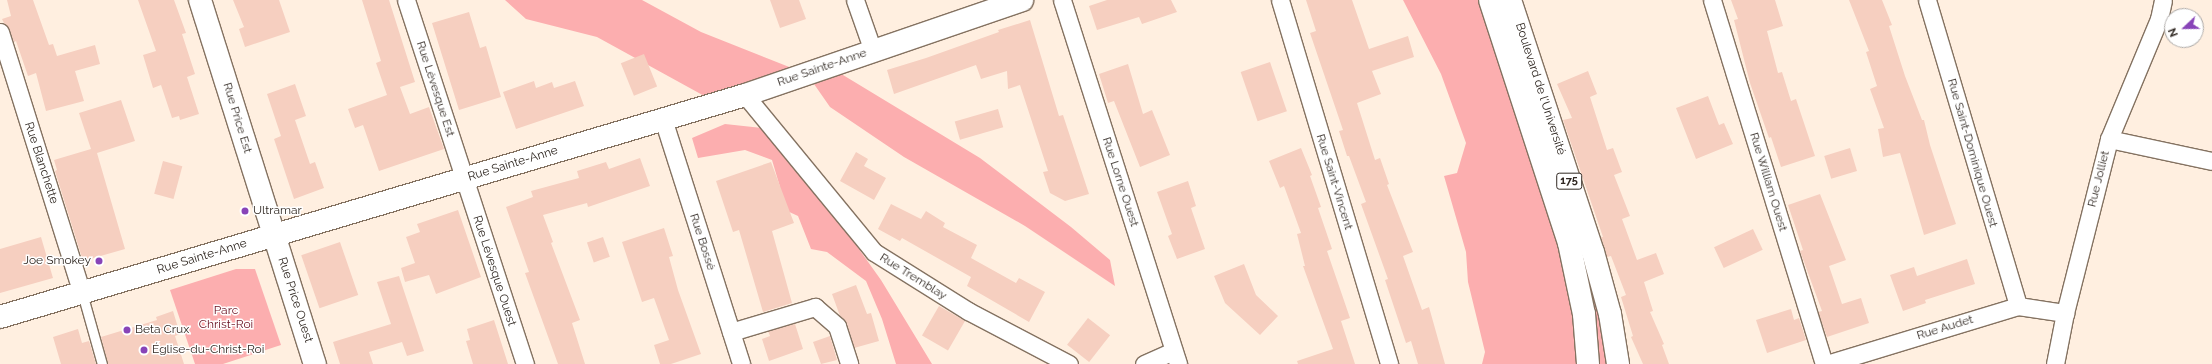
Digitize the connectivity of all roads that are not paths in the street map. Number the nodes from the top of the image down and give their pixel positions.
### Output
1 (200, 0) edge
2 (406, 0) edge
3 (855, 0) edge
4 (1022, 0) edge
5 (1062, 0) edge
6 (1280, 0) edge
7 (1490, 0) edge
8 (1510, 0) edge
9 (1712, 0) edge
10 (1927, 0) edge
11 (2153, 0) edge
12 (2163, 0) edge
13 (2159, 19) junction
14 (0, 32) edge
15 (873, 51) junction
16 (745, 94) junction
17 (663, 119) junction
18 (2109, 139) junction
19 (2212, 161) edge
20 (464, 179) junction
21 (274, 235) junction
22 (82, 293) junction
23 (2018, 306) junction
24 (2065, 313) junction
25 (0, 317) edge
26 (731, 332) junction
27 (1176, 357) edge
28 (102, 364) edge
29 (315, 364) edge
30 (525, 364) edge
31 (741, 364) edge
32 (849, 364) edge
33 (1069, 364) edge
34 (1144, 364) edge
35 (1389, 364) edge
36 (1588, 364) edge
37 (1618, 364) edge
38 (1825, 364) edge
39 (2055, 364) edge

1 - 21 street, Rue Price Est
2 - 20 street, Rue Lévesque Est
3 - 15 street
4 - 15 street, Rue Sainte-Anne
5 - 27 street, Rue Lorne Ouest
6 - 35 street, Rue Saint-Vincent
7 - 36 street, Boulevard de l'Université / 175
8 - 37 street, Boulevard de l'Université / 175
9 - 38 street, Rue William Ouest
10 - 23 street, Rue Saint-Dominique Ouest
11 - 13 street
12 - 13 street, Rue Jolliet
13 - 18 street, Rue Jolliet
14 - 22 street, Rue Blanchette
15 - 16 street, Rue Sainte-Anne
16 - 17 street, Rue Sainte-Anne
16 - 33 street, Rue Tremblay
17 - 20 street, Rue Sainte-Anne
17 - 26 street, Rue Bossé
18 - 19 street
18 - 24 street, Rue Jolliet
20 - 21 street, Rue Sainte-Anne
20 - 30 street, Rue Lévesque Ouest
21 - 22 street, Rue Sainte-Anne
21 - 29 street, Rue Price Ouest
22 - 25 street, Rue Sainte-Anne
22 - 28 lane
23 - 24 street, Rue Audet
23 - 38 street, Rue Audet
24 - 39 street, Rue Jolliet
26 - 31 street, Rue Bossé
26 - 32 street
27 - 34 street

